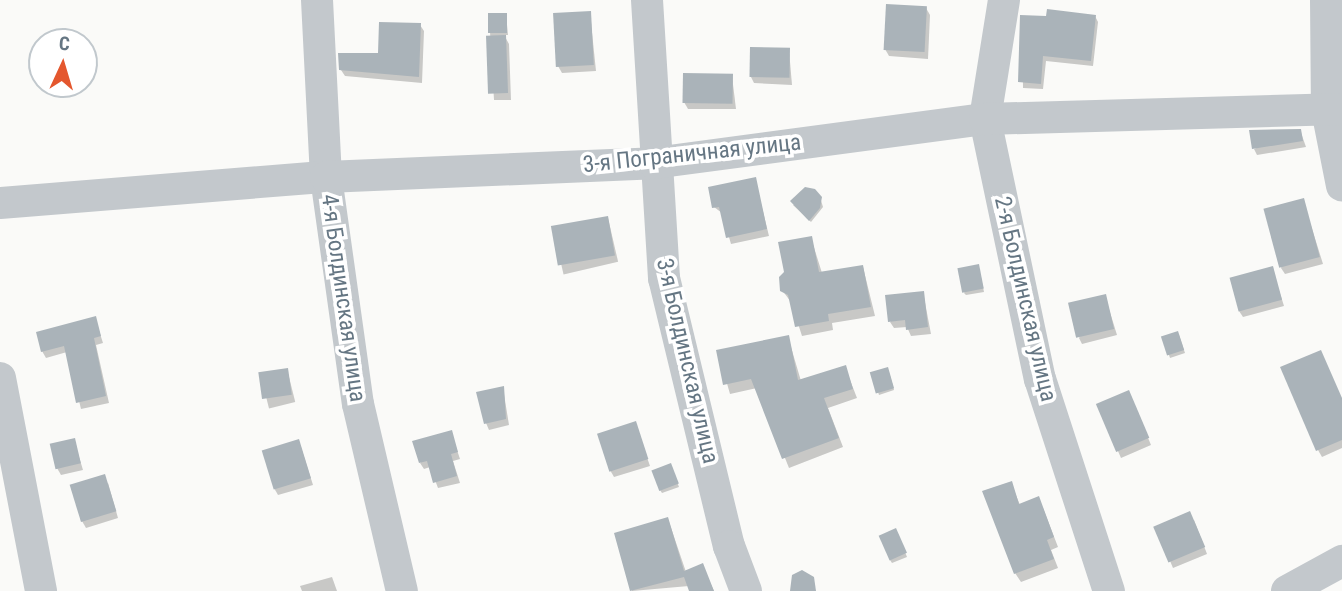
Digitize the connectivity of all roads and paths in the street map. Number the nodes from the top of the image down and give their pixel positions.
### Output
1 (317, 0) edge
2 (647, 0) edge
3 (1004, 0) edge
4 (1326, 0) edge
5 (1335, 110) edge
6 (985, 119) junction
7 (654, 163) junction
8 (326, 177) junction
9 (1342, 186) edge
10 (0, 203) edge
11 (0, 378) edge
12 (1342, 561) edge
13 (41, 591) edge
14 (402, 591) edge
15 (746, 591) edge
16 (1109, 591) edge
17 (1287, 591) edge

1 - 8 street, 4-я Болдинская улица
2 - 7 street, 3-я Болдинская улица
3 - 6 street, 2-я Болдинская улица
4 - 5 street
5 - 6 street, 3-я Пограничная улица
5 - 9 street
6 - 7 street, 3-я Пограничная улица
6 - 16 street, 2-я Болдинская улица
7 - 8 street, 3-я Пограничная улица
7 - 15 street, 3-я Болдинская улица
8 - 10 street, 3-я Пограничная улица
8 - 14 street, 4-я Болдинская улица
11 - 13 street
12 - 17 street

